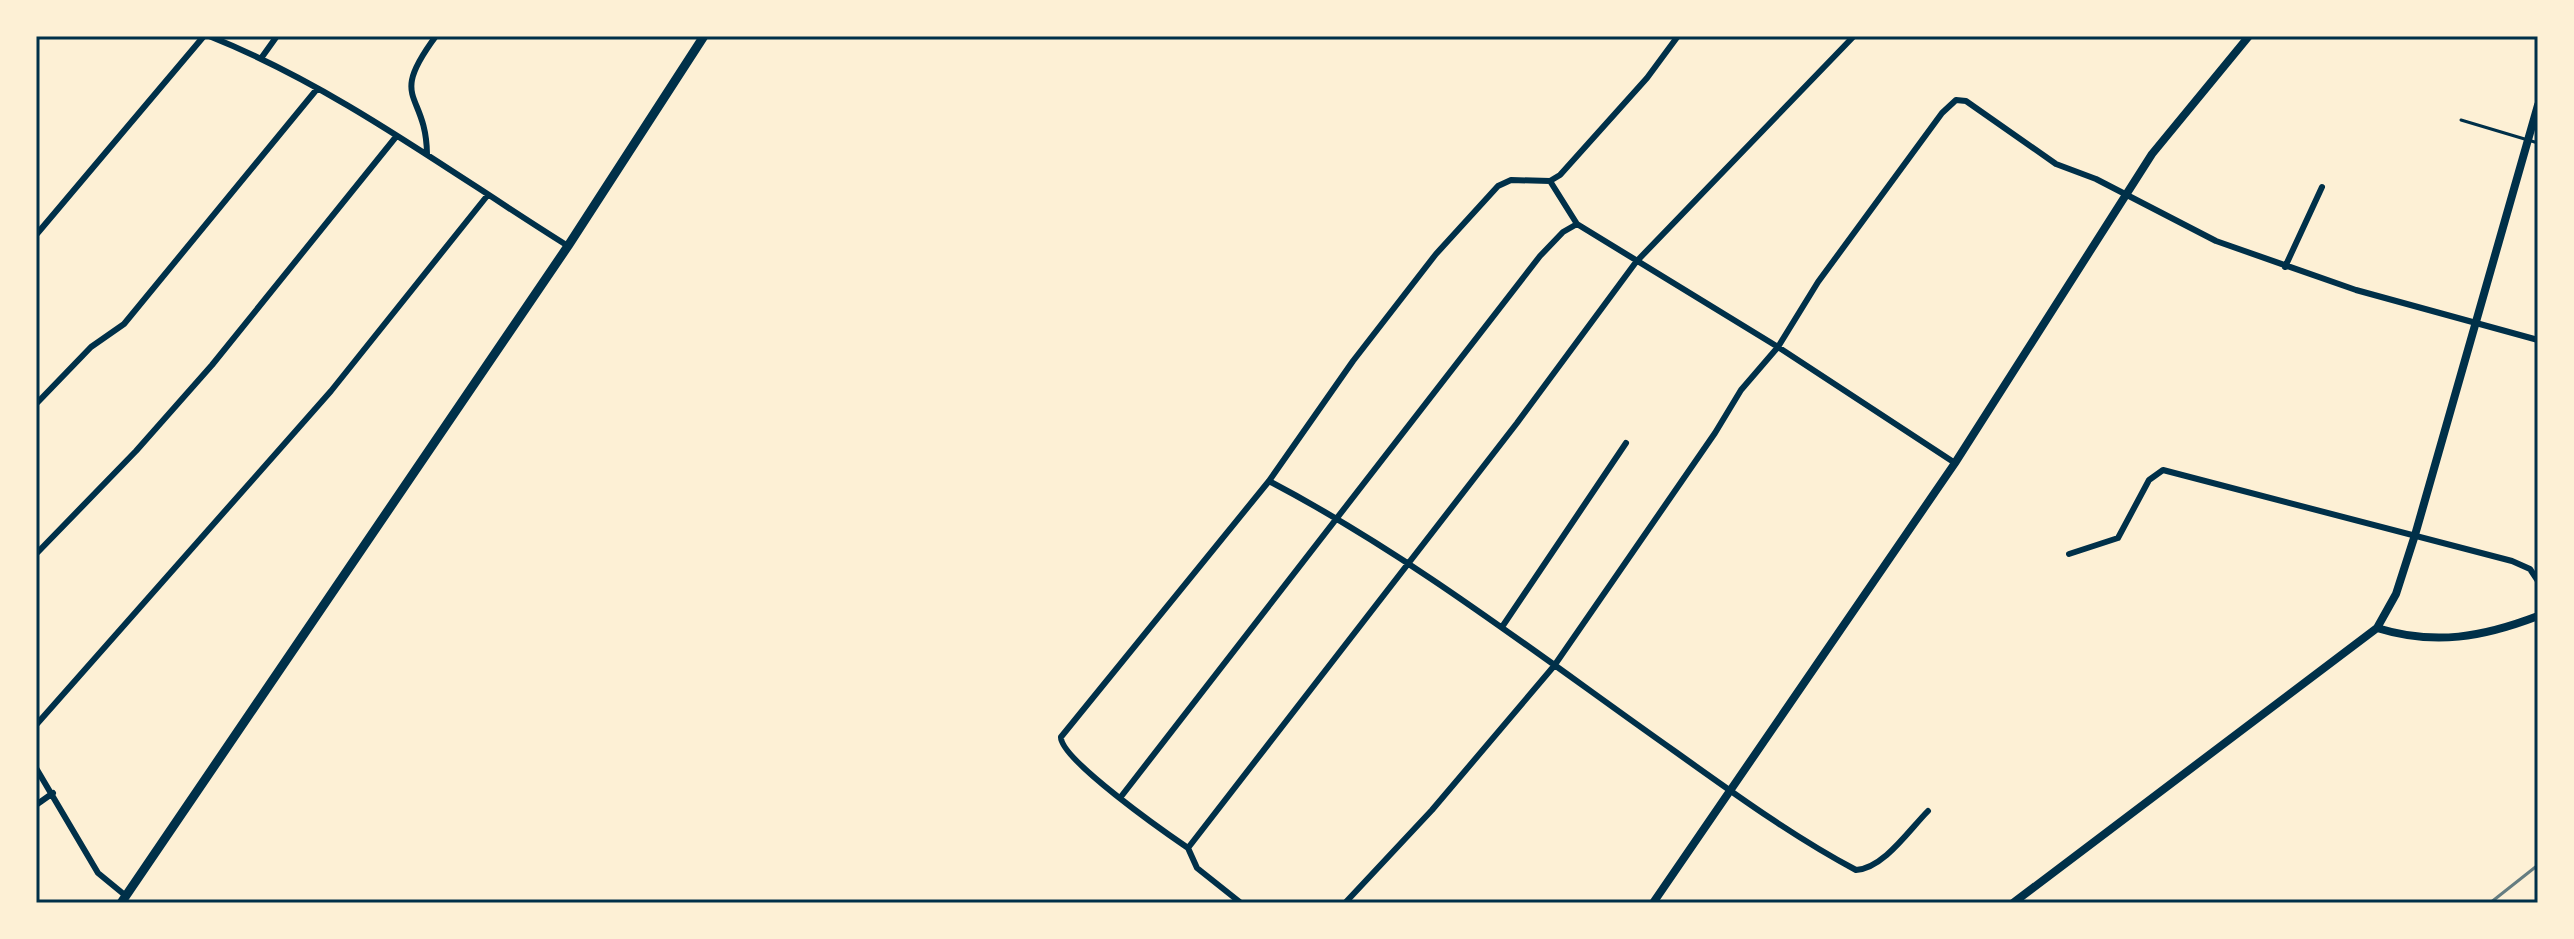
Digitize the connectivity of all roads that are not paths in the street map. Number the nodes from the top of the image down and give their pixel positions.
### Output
1 (206, 36) edge
2 (277, 36) edge
3 (436, 36) edge
4 (704, 36) edge
5 (1678, 36) edge
6 (1854, 36) edge
7 (2249, 36) edge
8 (262, 57) junction
9 (317, 89) junction
10 (2538, 105) edge
11 (2461, 120) dead end
12 (395, 138) junction
13 (2533, 141) edge
14 (427, 154) junction
15 (1550, 181) junction
16 (2322, 187) dead end
17 (487, 196) junction
18 (2125, 196) junction
19 (1577, 224) junction
20 (36, 235) edge
21 (568, 246) junction
22 (1636, 262) junction
23 (2285, 267) junction
24 (2475, 323) junction
25 (2538, 340) edge
26 (1778, 347) junction
27 (36, 404) edge
28 (1626, 443) dead end
29 (1955, 463) junction
30 (1269, 481) junction
31 (1337, 517) junction
32 (2415, 535) junction
33 (36, 554) edge
34 (2069, 554) dead end
35 (1408, 564) junction
36 (2538, 581) edge
37 (2538, 616) edge
38 (1502, 627) junction
39 (2377, 628) junction
40 (1554, 666) junction
41 (36, 725) edge
42 (36, 768) edge
43 (1731, 791) junction
44 (53, 793) junction
45 (1120, 798) junction
46 (36, 805) edge
47 (1928, 811) dead end
48 (1188, 848) junction
49 (124, 900) edge
50 (1241, 903) edge
51 (1345, 903) edge
52 (1653, 903) edge
53 (2013, 903) edge

1 - 8 street
1 - 20 street
2 - 8 street
3 - 14 street
4 - 21 main road
5 - 15 street
6 - 22 street
7 - 18 street
8 - 9 street
9 - 12 street
9 - 27 street
10 - 13 street
11 - 13 lane
12 - 14 street
12 - 33 street
13 - 24 street
14 - 17 street
15 - 19 street
15 - 30 street
16 - 23 street
17 - 21 street
17 - 41 street
18 - 23 street
18 - 26 street
18 - 29 street
19 - 22 street
19 - 31 street
21 - 49 main road
22 - 26 street
22 - 35 street
23 - 24 street
24 - 25 street
24 - 32 street
26 - 29 street
26 - 40 street
28 - 38 street
29 - 43 street
30 - 31 street
30 - 45 street
31 - 35 street
31 - 45 street
32 - 34 street
32 - 36 street
32 - 39 street
35 - 38 street
35 - 48 street
37 - 39 street
38 - 40 street
39 - 53 street
40 - 43 street
40 - 51 street
42 - 44 street
43 - 47 street
43 - 52 street
44 - 46 street
44 - 49 street
45 - 48 street
48 - 50 street

